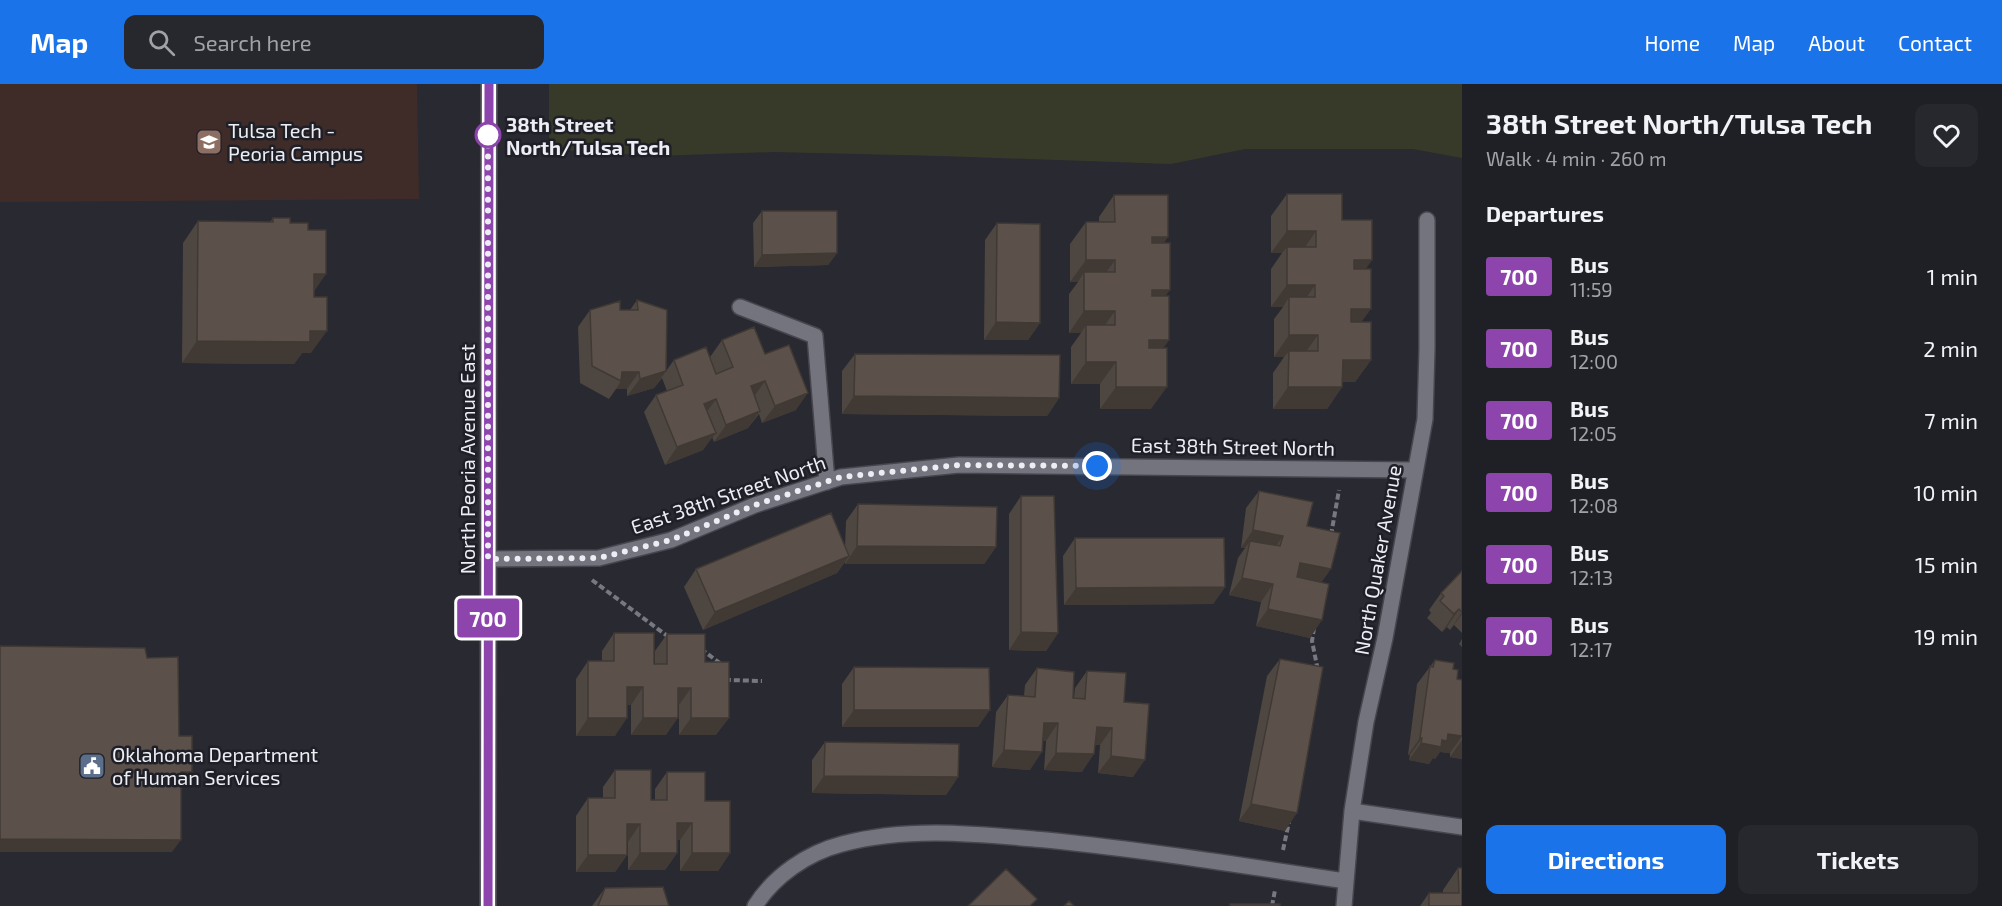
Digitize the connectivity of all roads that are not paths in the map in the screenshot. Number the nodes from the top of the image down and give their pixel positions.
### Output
1 (489, 84) edge
2 (1428, 220) dead end
3 (740, 306) dead end
4 (1414, 470) junction
5 (827, 482) junction
6 (488, 559) junction
7 (1352, 811) junction
8 (1462, 827) edge
9 (1345, 881) junction
10 (488, 906) edge
11 (755, 906) edge
12 (1344, 906) edge

1 - 6 street, North Peoria Avenue East
2 - 4 street, North Quaker Avenue
3 - 5 street
4 - 5 street, East 38th Street North
4 - 7 street, North Quaker Avenue
5 - 6 street, East 38th Street North
6 - 10 street, North Peoria Avenue East
7 - 8 street
7 - 9 street, North Quaker Avenue
9 - 11 street
9 - 12 street, North Quaker Avenue

